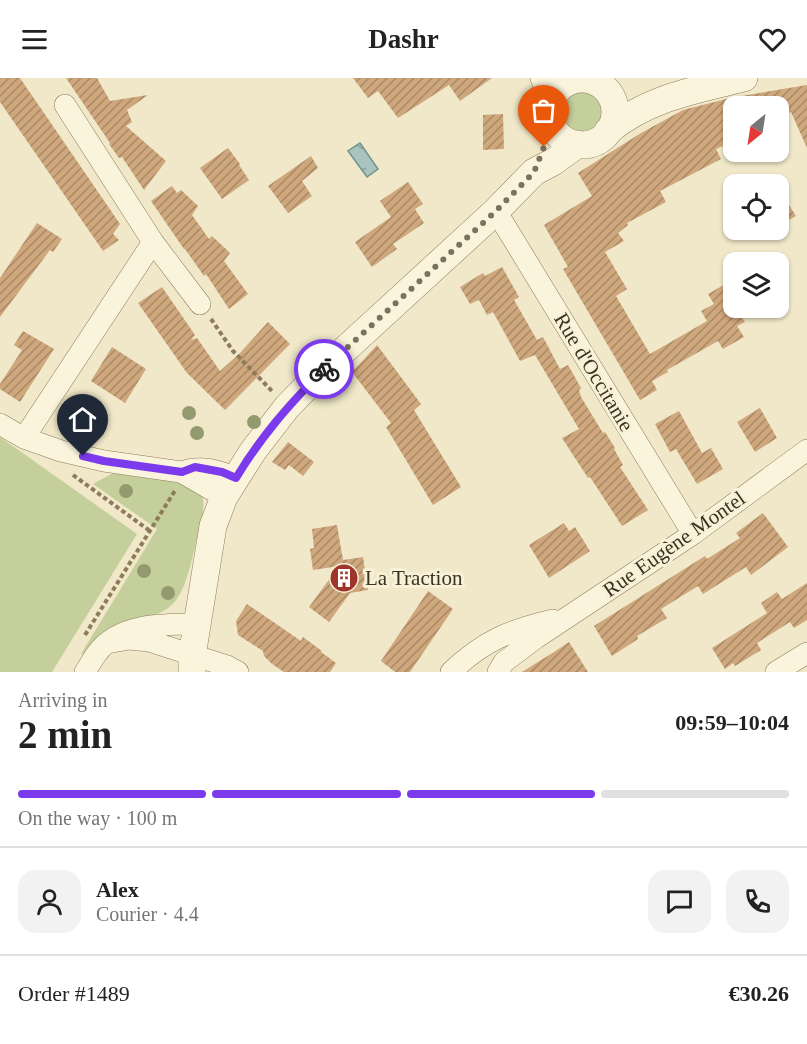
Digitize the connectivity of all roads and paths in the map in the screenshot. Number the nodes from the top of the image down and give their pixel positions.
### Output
1 (744, 78) edge
2 (576, 79) edge
3 (607, 90) junction
4 (673, 95) junction
5 (547, 101) edge
6 (65, 105) dead end
7 (608, 131) junction
8 (578, 144) junction
9 (534, 172) junction
10 (496, 211) junction
11 (153, 242) junction
12 (200, 304) joint
13 (287, 407) junction
14 (0, 424) edge
15 (24, 438) junction
16 (807, 450) edge
17 (70, 474) dead end
18 (181, 478) junction
19 (230, 487) junction
20 (150, 531) junction
21 (693, 534) junction
22 (568, 616) junction
23 (198, 624) junction
24 (83, 639) dead end
25 (107, 643) junction
26 (807, 653) edge
27 (192, 664) edge
28 (85, 672) edge
29 (238, 672) edge
30 (451, 672) edge
31 (498, 672) edge
32 (776, 672) edge

1 - 4 street
2 - 3 street
2 - 5 street
3 - 4 street
3 - 7 street
4 - 7 street
5 - 8 street
5 - 9 street
6 - 11 street
7 - 8 street
8 - 9 street
9 - 10 street
10 - 13 street
10 - 21 street, Rue d'Occitanie
11 - 12 street
11 - 15 street
12 - 13 path
13 - 19 street
14 - 15 street
15 - 18 street
16 - 21 street, Rue Eugène Montel
17 - 20 path
18 - 19 street
18 - 20 path
19 - 23 street
20 - 24 path
21 - 22 street, Rue Eugène Montel
22 - 30 street
22 - 31 street, Rue Eugène Montel
23 - 25 street
23 - 27 street
25 - 27 street
25 - 28 street
26 - 32 street
27 - 29 street

